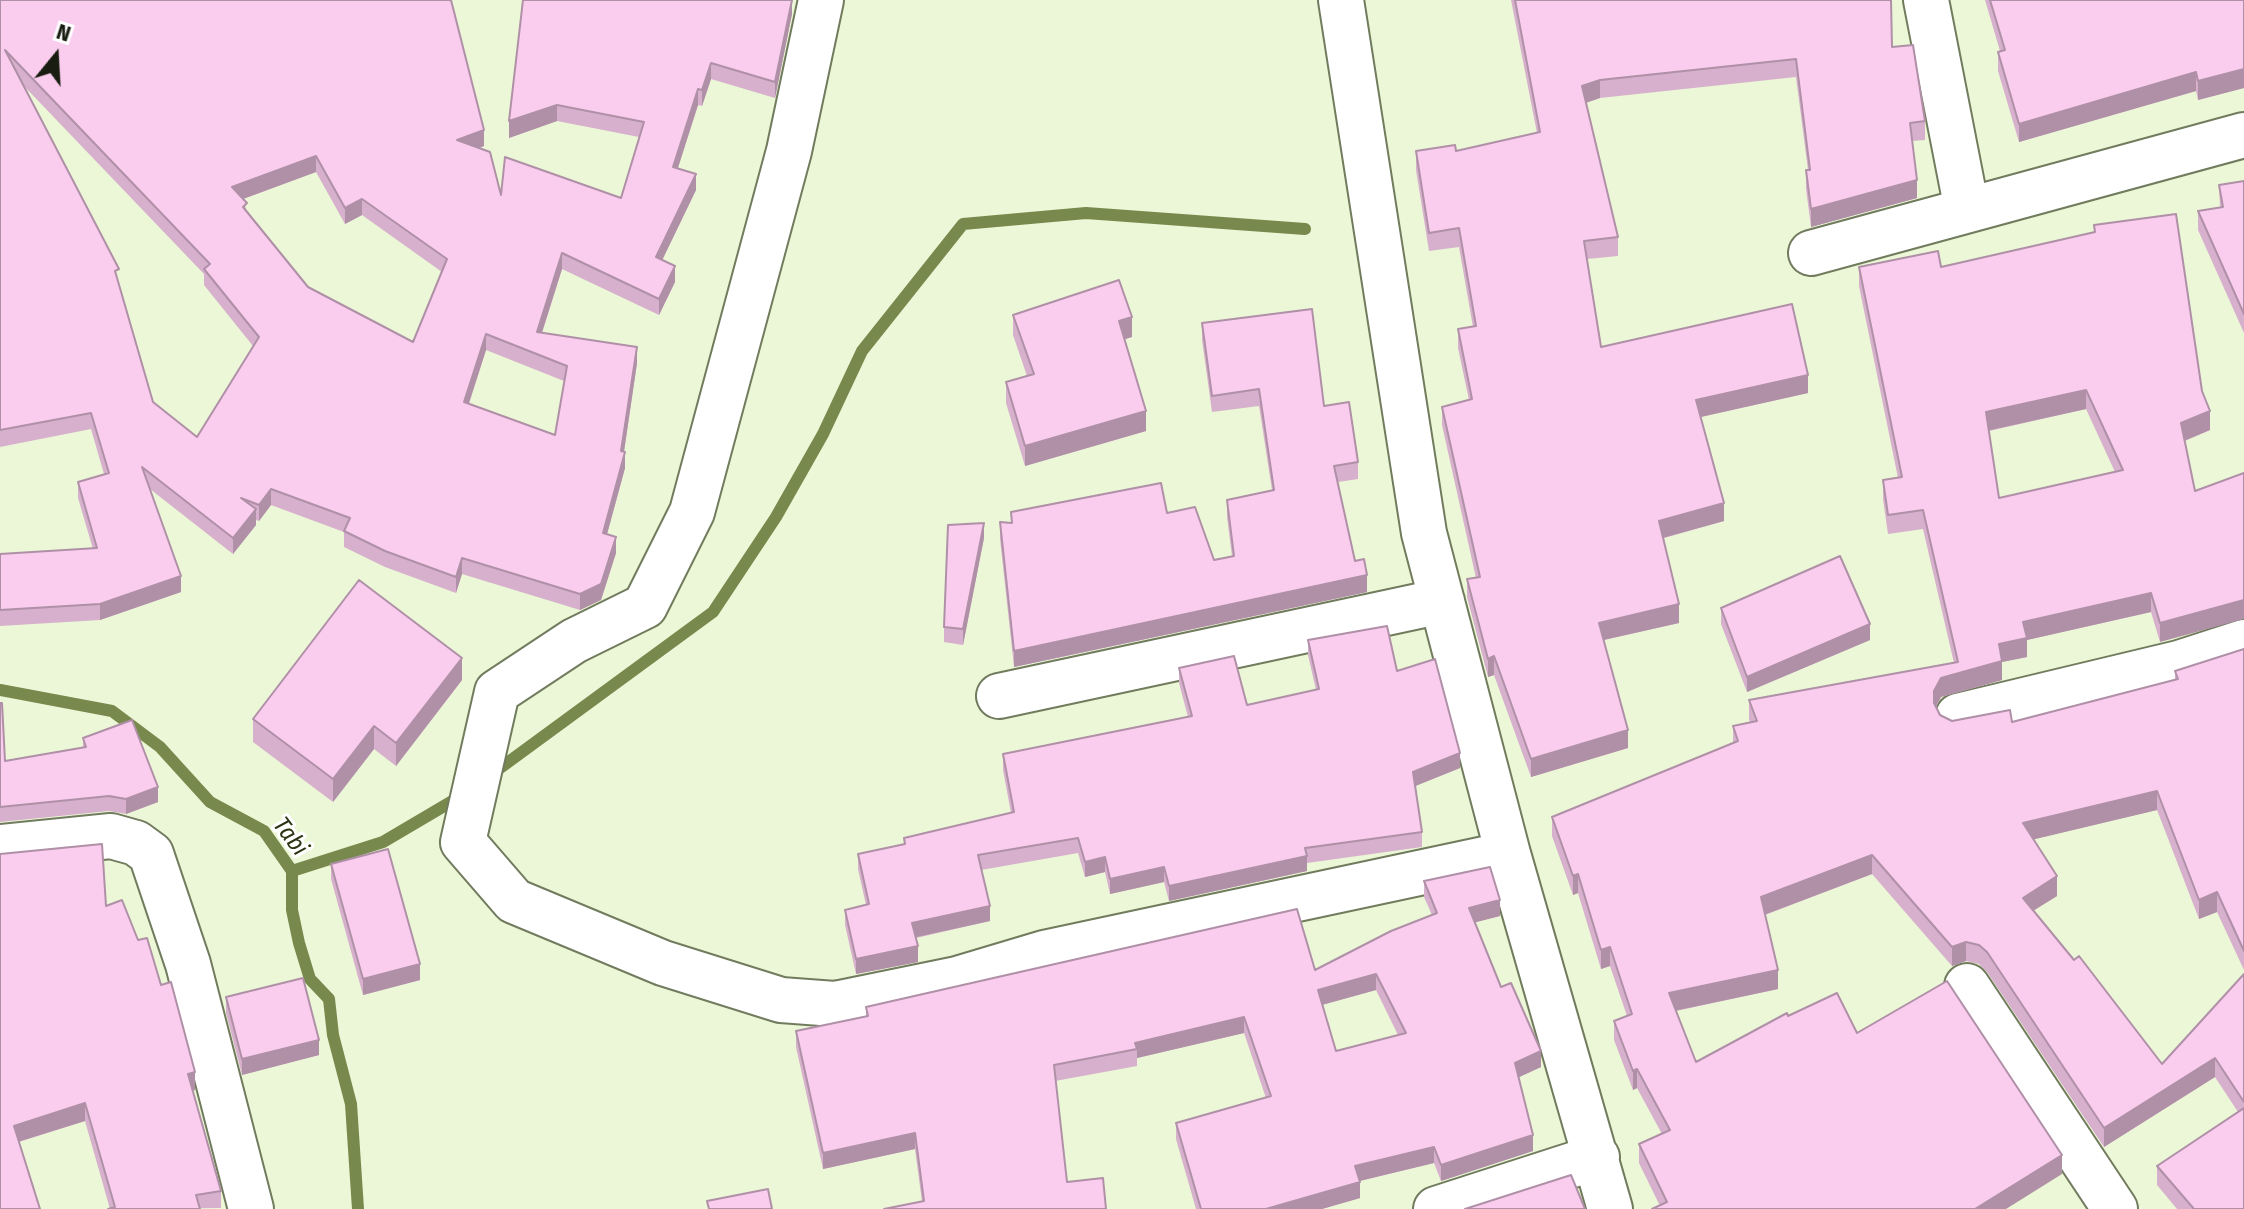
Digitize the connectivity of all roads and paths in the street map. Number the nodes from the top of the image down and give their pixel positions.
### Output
1 (821, 0) edge
2 (1341, 0) edge
3 (1926, 0) edge
4 (2244, 135) edge
5 (1967, 210) junction
6 (1811, 253) dead end
7 (1442, 601) junction
8 (2244, 642) edge
9 (999, 696) dead end
10 (1958, 716) edge
11 (0, 847) edge
12 (1508, 854) junction
13 (1967, 986) dead end
14 (1597, 1157) junction
15 (251, 1209) edge
16 (1436, 1209) edge
17 (1610, 1209) edge
18 (2115, 1209) edge

1 - 12 street
2 - 7 street
3 - 5 street
4 - 5 street
5 - 6 street
7 - 9 street
7 - 12 street
8 - 10 street
11 - 15 street
12 - 14 street
13 - 18 street
14 - 16 street
14 - 17 street

